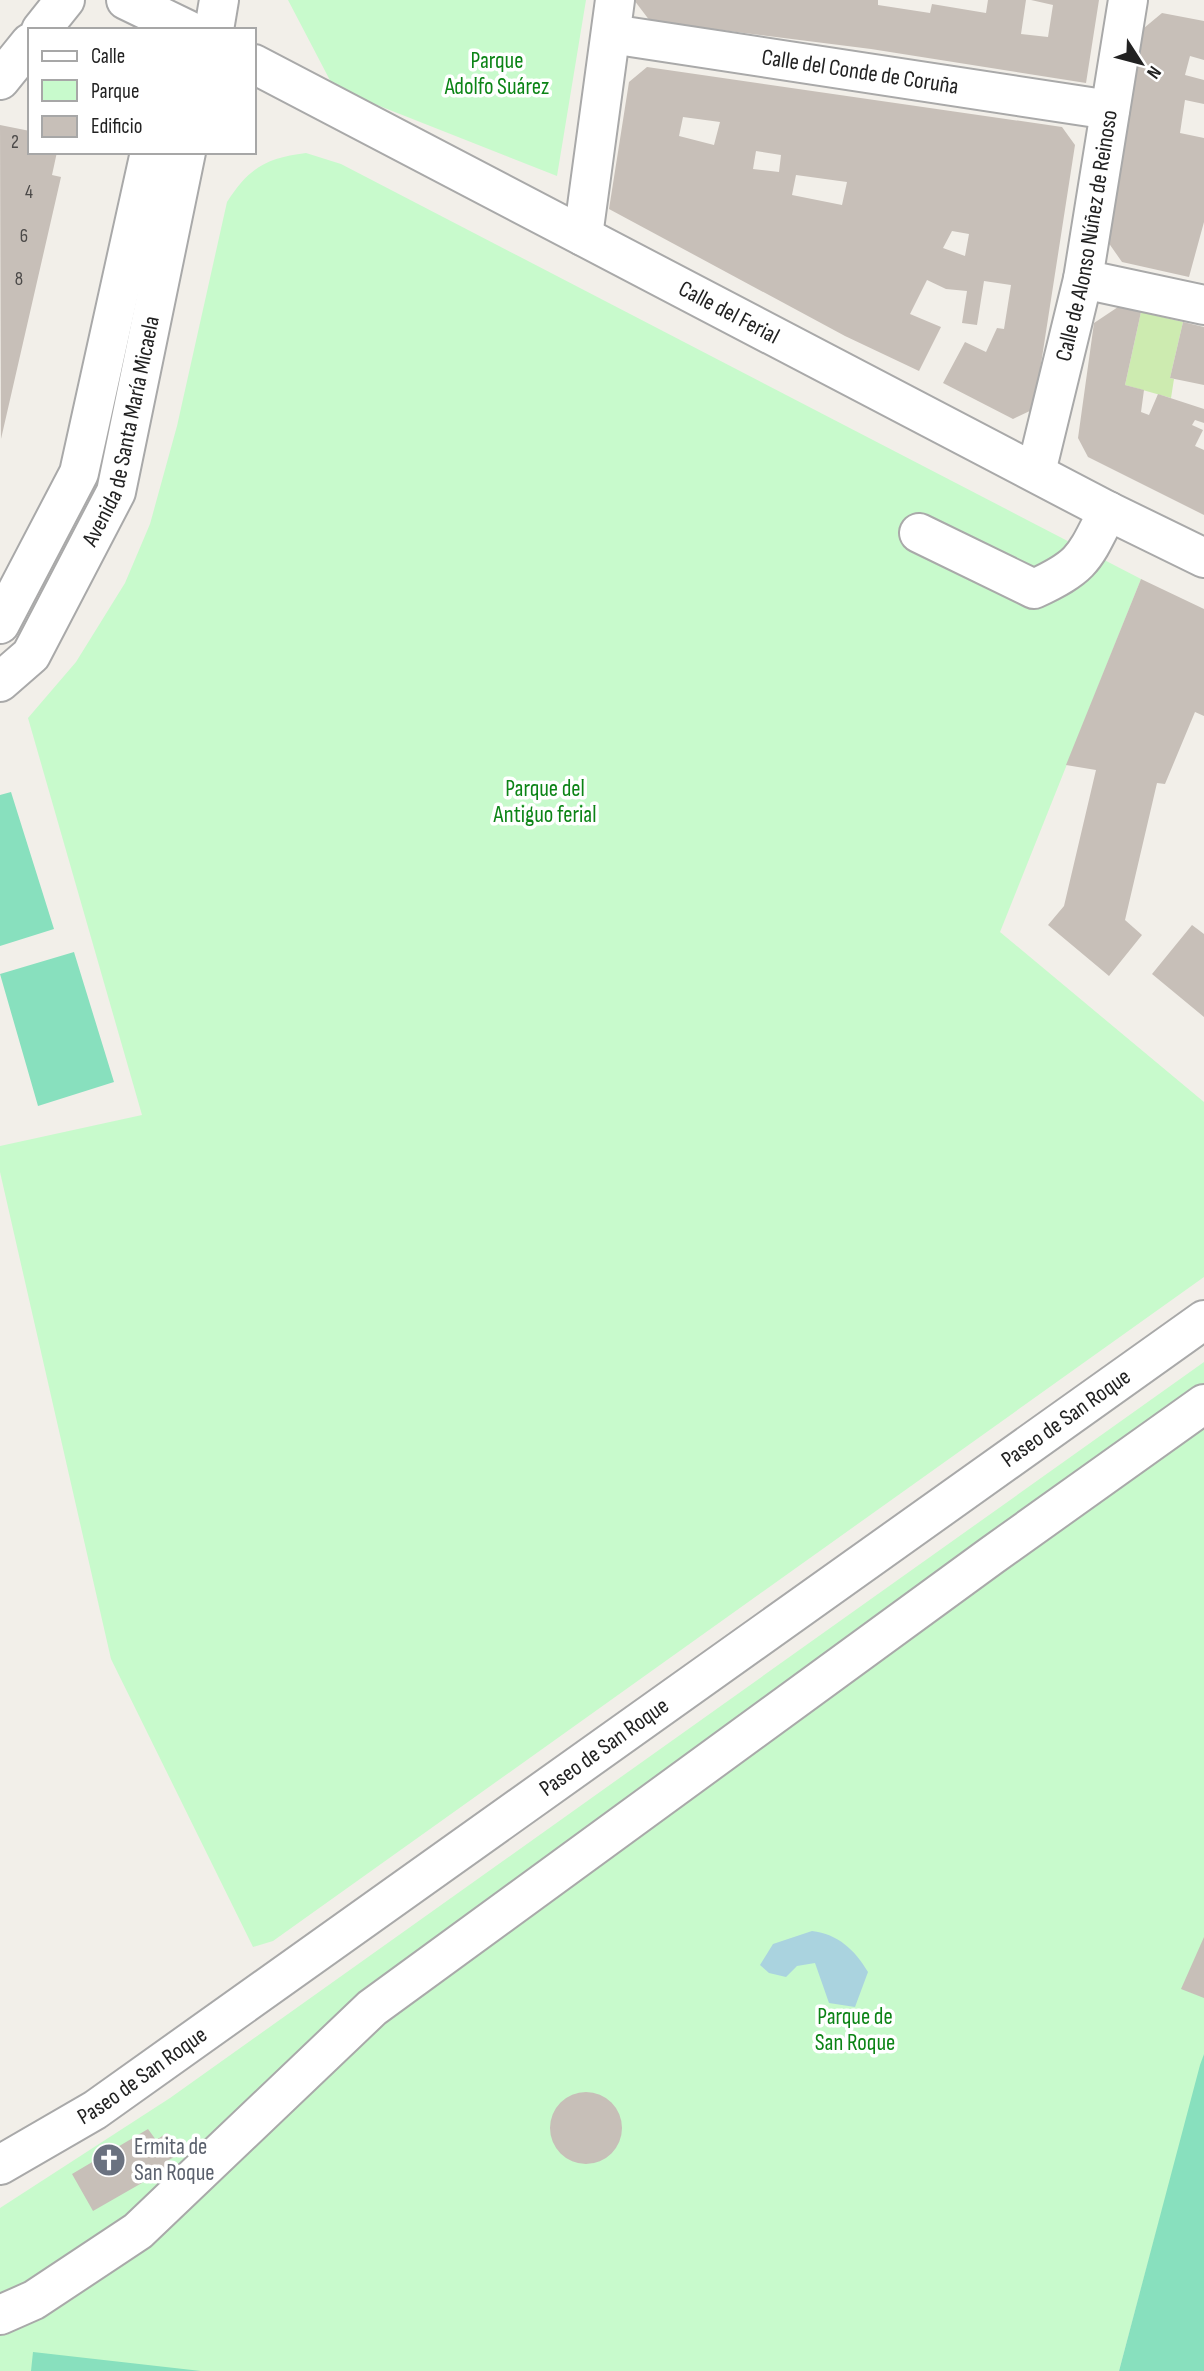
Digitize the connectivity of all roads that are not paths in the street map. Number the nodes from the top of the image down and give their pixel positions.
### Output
1 (65, 0) edge
2 (126, 0) edge
3 (219, 0) edge
4 (1128, 0) edge
5 (613, 17) edge
6 (189, 23) edge
7 (43, 28) edge
8 (28, 45) edge
9 (256, 65) edge
10 (0, 80) edge
11 (1110, 110) junction
12 (150, 154) edge
13 (186, 154) edge
14 (583, 236) junction
15 (1083, 279) junction
16 (1204, 305) edge
17 (1036, 472) junction
18 (1108, 511) junction
19 (919, 534) dead end
20 (1204, 558) edge
21 (0, 624) edge
22 (0, 682) edge
23 (1204, 1320) edge
24 (1204, 1404) edge
25 (0, 2165) edge
26 (0, 2315) edge

1 - 7 street
2 - 6 street
3 - 6 street
4 - 11 street, Calle de Alonso Núñez de Reinoso
5 - 11 street, Calle del Conde de Coruña
5 - 14 street
8 - 10 street
9 - 14 street, Calle del Ferial
11 - 15 street, Calle de Alonso Núñez de Reinoso
12 - 21 street, Avenida de Santa María Micaela
13 - 22 street, Avenida de Santa María Micaela
14 - 17 street, Calle del Ferial
15 - 16 street
15 - 17 street, Calle de Alonso Núñez de Reinoso
17 - 18 street, Calle del Ferial
18 - 19 street
18 - 20 street, Calle del Ferial
23 - 25 street, Paseo de San Roque
24 - 26 street

